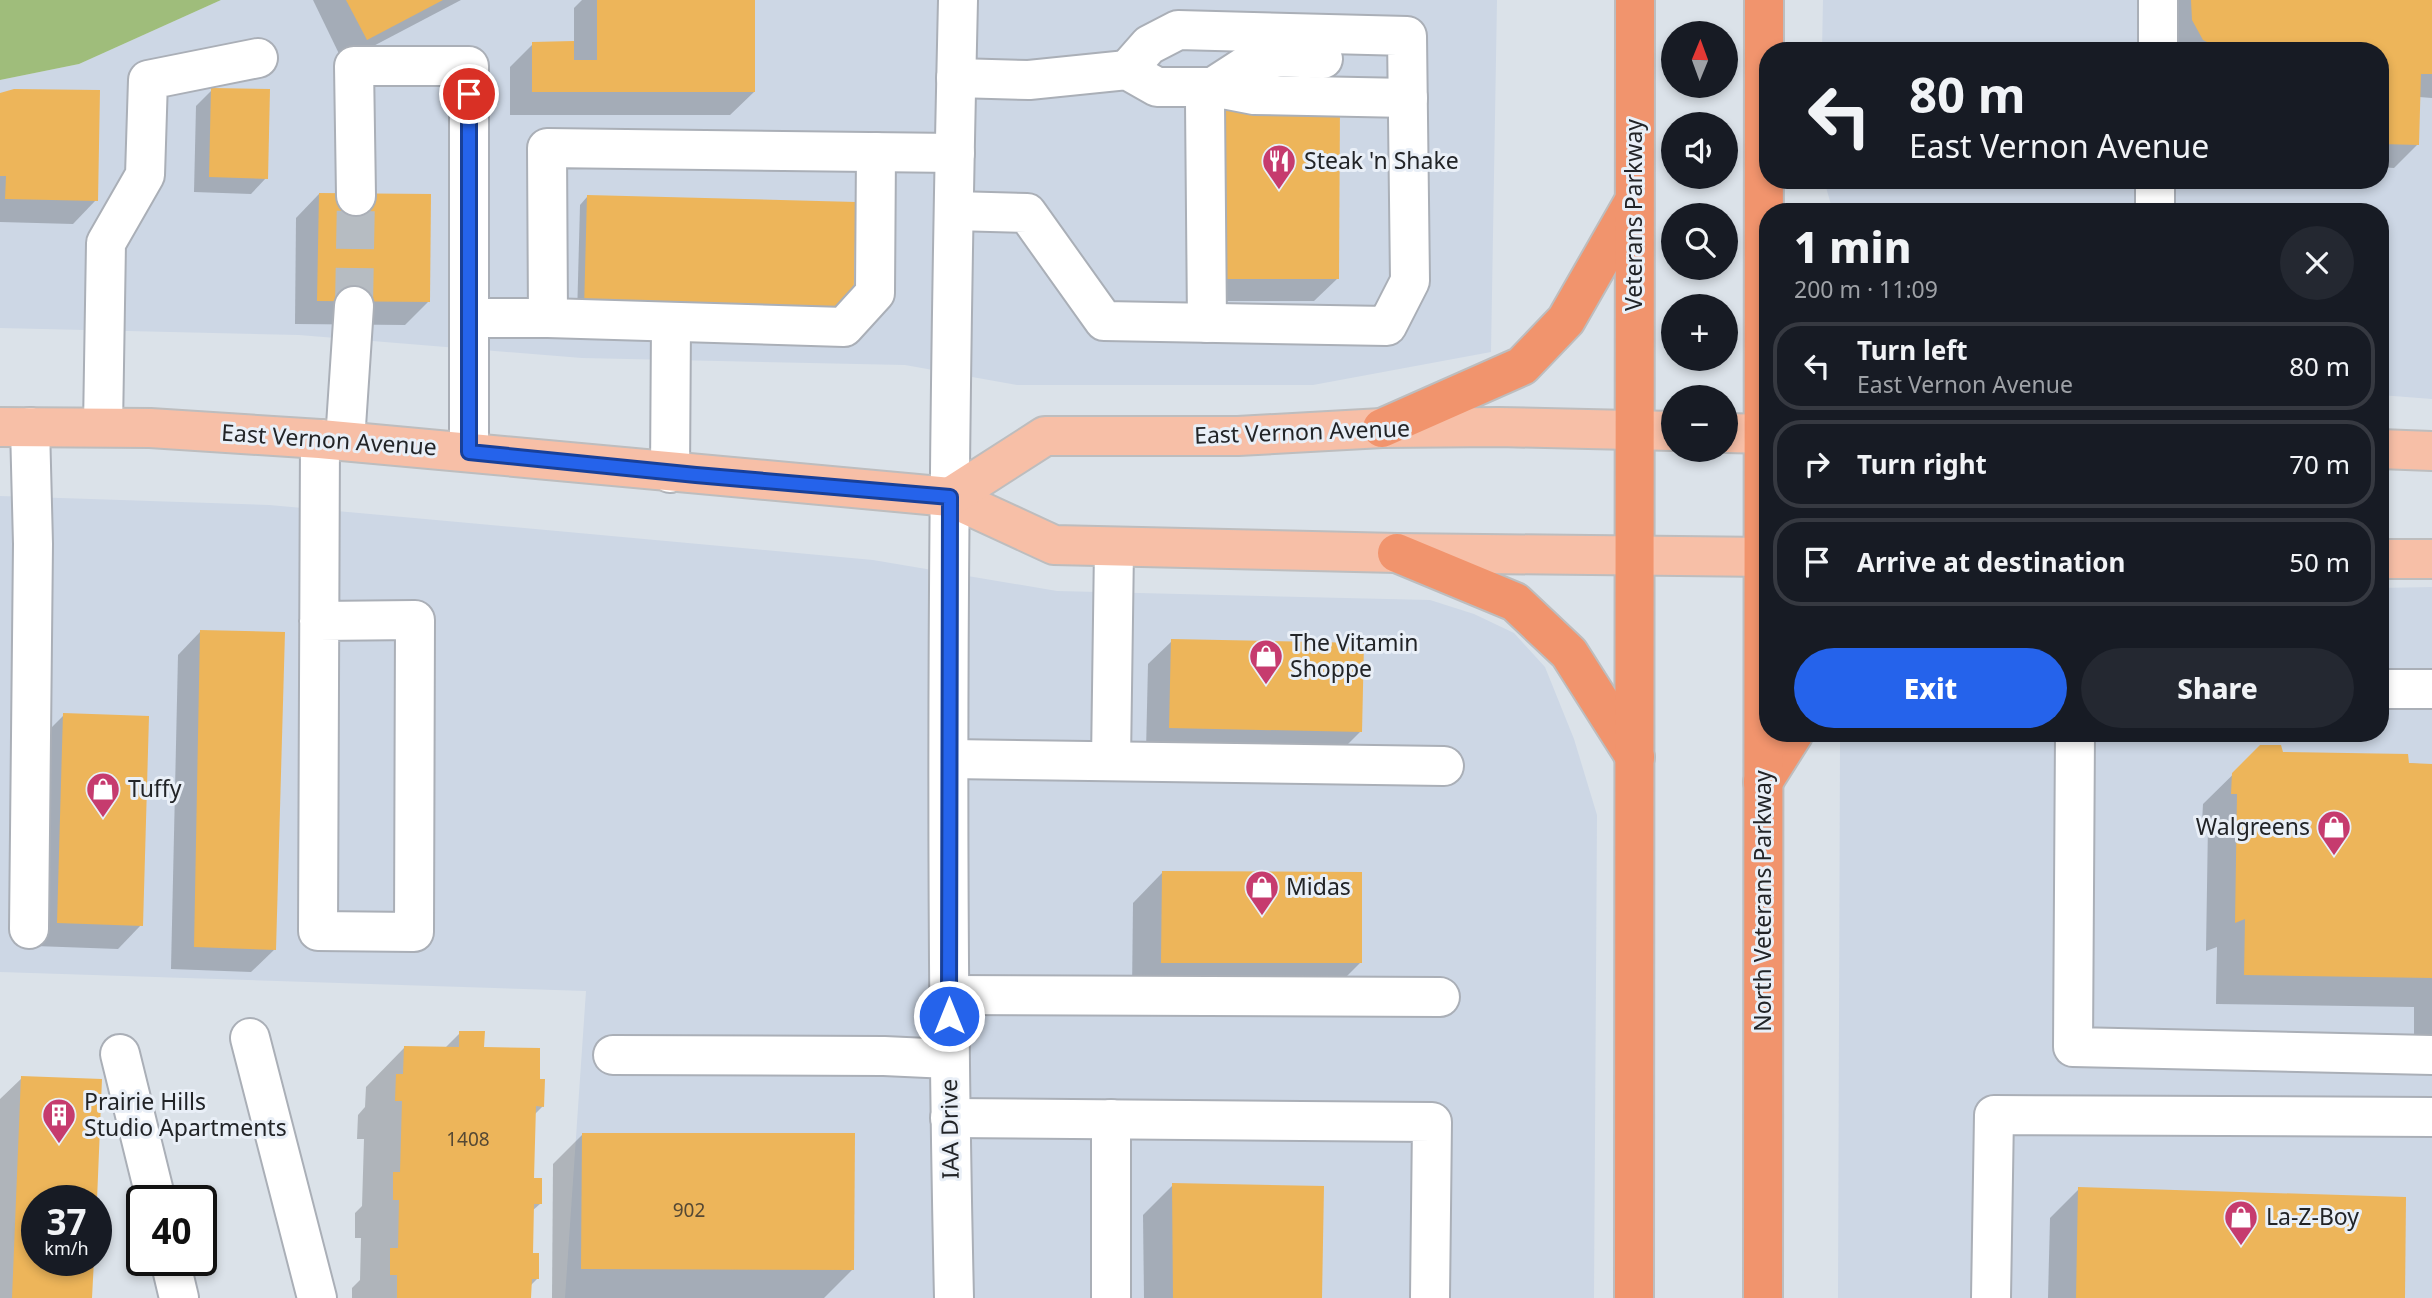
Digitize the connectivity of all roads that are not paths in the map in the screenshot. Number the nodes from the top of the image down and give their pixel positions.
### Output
1 (958, 0) edge
2 (1635, 0) edge
3 (1764, 0) edge
4 (2158, 0) edge
5 (1764, 42) edge
6 (2158, 42) edge
7 (1408, 48) junction
8 (258, 58) dead end
9 (1127, 70) junction
10 (956, 78) junction
11 (1213, 87) junction
12 (1408, 99) junction
13 (876, 152) junction
14 (955, 153) junction
15 (356, 196) tunnel mouth
16 (1634, 201) junction
17 (954, 211) junction
18 (354, 306) tunnel mouth
19 (470, 318) junction
20 (548, 318) junction
21 (671, 323) junction
22 (1207, 323) junction
23 (15, 427) edge
24 (103, 428) junction
25 (1382, 428) junction
26 (1634, 430) junction
27 (1661, 431) edge
28 (1738, 433) edge
29 (1759, 434) edge
30 (333, 440) junction
31 (2389, 450) edge
32 (469, 452) junction
33 (2432, 452) edge
34 (670, 472) junction
35 (950, 497) junction
36 (1114, 548) junction
37 (1397, 553) junction
38 (1634, 554) junction
39 (1759, 557) edge
40 (2389, 559) edge
41 (2432, 559) edge
42 (319, 621) junction
43 (2389, 689) edge
44 (2432, 689) edge
45 (1764, 742) edge
46 (1788, 742) edge
47 (2075, 742) edge
48 (1635, 757) junction
49 (950, 759) junction
50 (1111, 761) junction
51 (1444, 766) dead end
52 (1763, 782) junction
53 (29, 929) dead end
54 (949, 995) junction
55 (1440, 997) dead end
56 (250, 1038) dead end
57 (120, 1054) dead end
58 (613, 1055) dead end
59 (2432, 1055) edge
60 (949, 1059) junction
61 (2432, 1117) edge
62 (950, 1118) junction
63 (1111, 1119) junction
64 (152, 1185) edge
65 (174, 1276) edge
66 (179, 1298) edge
67 (317, 1298) edge
68 (954, 1298) edge
69 (1111, 1298) edge
70 (1430, 1298) edge
71 (1634, 1298) edge
72 (1763, 1298) edge
73 (1991, 1298) edge

1 - 10 street, IAA Drive
2 - 16 highway, Veterans Parkway
3 - 5 highway, North Veterans Parkway
4 - 6 street
7 - 9 street
7 - 11 street
7 - 12 street
8 - 24 street
9 - 10 street
9 - 11 street
10 - 14 street, IAA Drive
11 - 12 street
11 - 22 street
12 - 22 street
13 - 14 street
13 - 20 street
13 - 21 street
14 - 17 street, IAA Drive
15 - 19 street
16 - 25 highway
16 - 26 highway, Veterans Parkway
17 - 22 street
17 - 35 street, IAA Drive
18 - 30 street
19 - 20 street
19 - 32 street
20 - 21 street
21 - 34 street
23 - 24 main road, East Vernon Avenue
23 - 53 street
24 - 30 main road, East Vernon Avenue
25 - 26 main road, East Vernon Avenue
25 - 35 main road, East Vernon Avenue
26 - 27 main road, East Vernon Avenue
26 - 38 highway
28 - 29 main road
30 - 32 main road, East Vernon Avenue
30 - 42 street
31 - 33 main road
32 - 34 main road, East Vernon Avenue
34 - 35 main road, East Vernon Avenue
35 - 36 main road, East Vernon Avenue
35 - 49 street, IAA Drive
36 - 37 main road, East Vernon Avenue
36 - 50 street
37 - 38 main road, East Vernon Avenue
37 - 48 highway
38 - 39 main road, East Vernon Avenue
38 - 48 highway
40 - 41 main road
42 - 42 street
43 - 44 street
45 - 52 highway, North Veterans Parkway
46 - 52 highway
47 - 59 street
48 - 71 highway
49 - 50 street
49 - 54 street, IAA Drive
50 - 51 street
52 - 72 highway, North Veterans Parkway
54 - 55 street
54 - 60 street, IAA Drive
56 - 67 street
57 - 64 street
58 - 60 street
60 - 62 street, IAA Drive
61 - 73 street
62 - 63 street
62 - 68 street, IAA Drive
63 - 69 street
63 - 70 street
65 - 66 street

